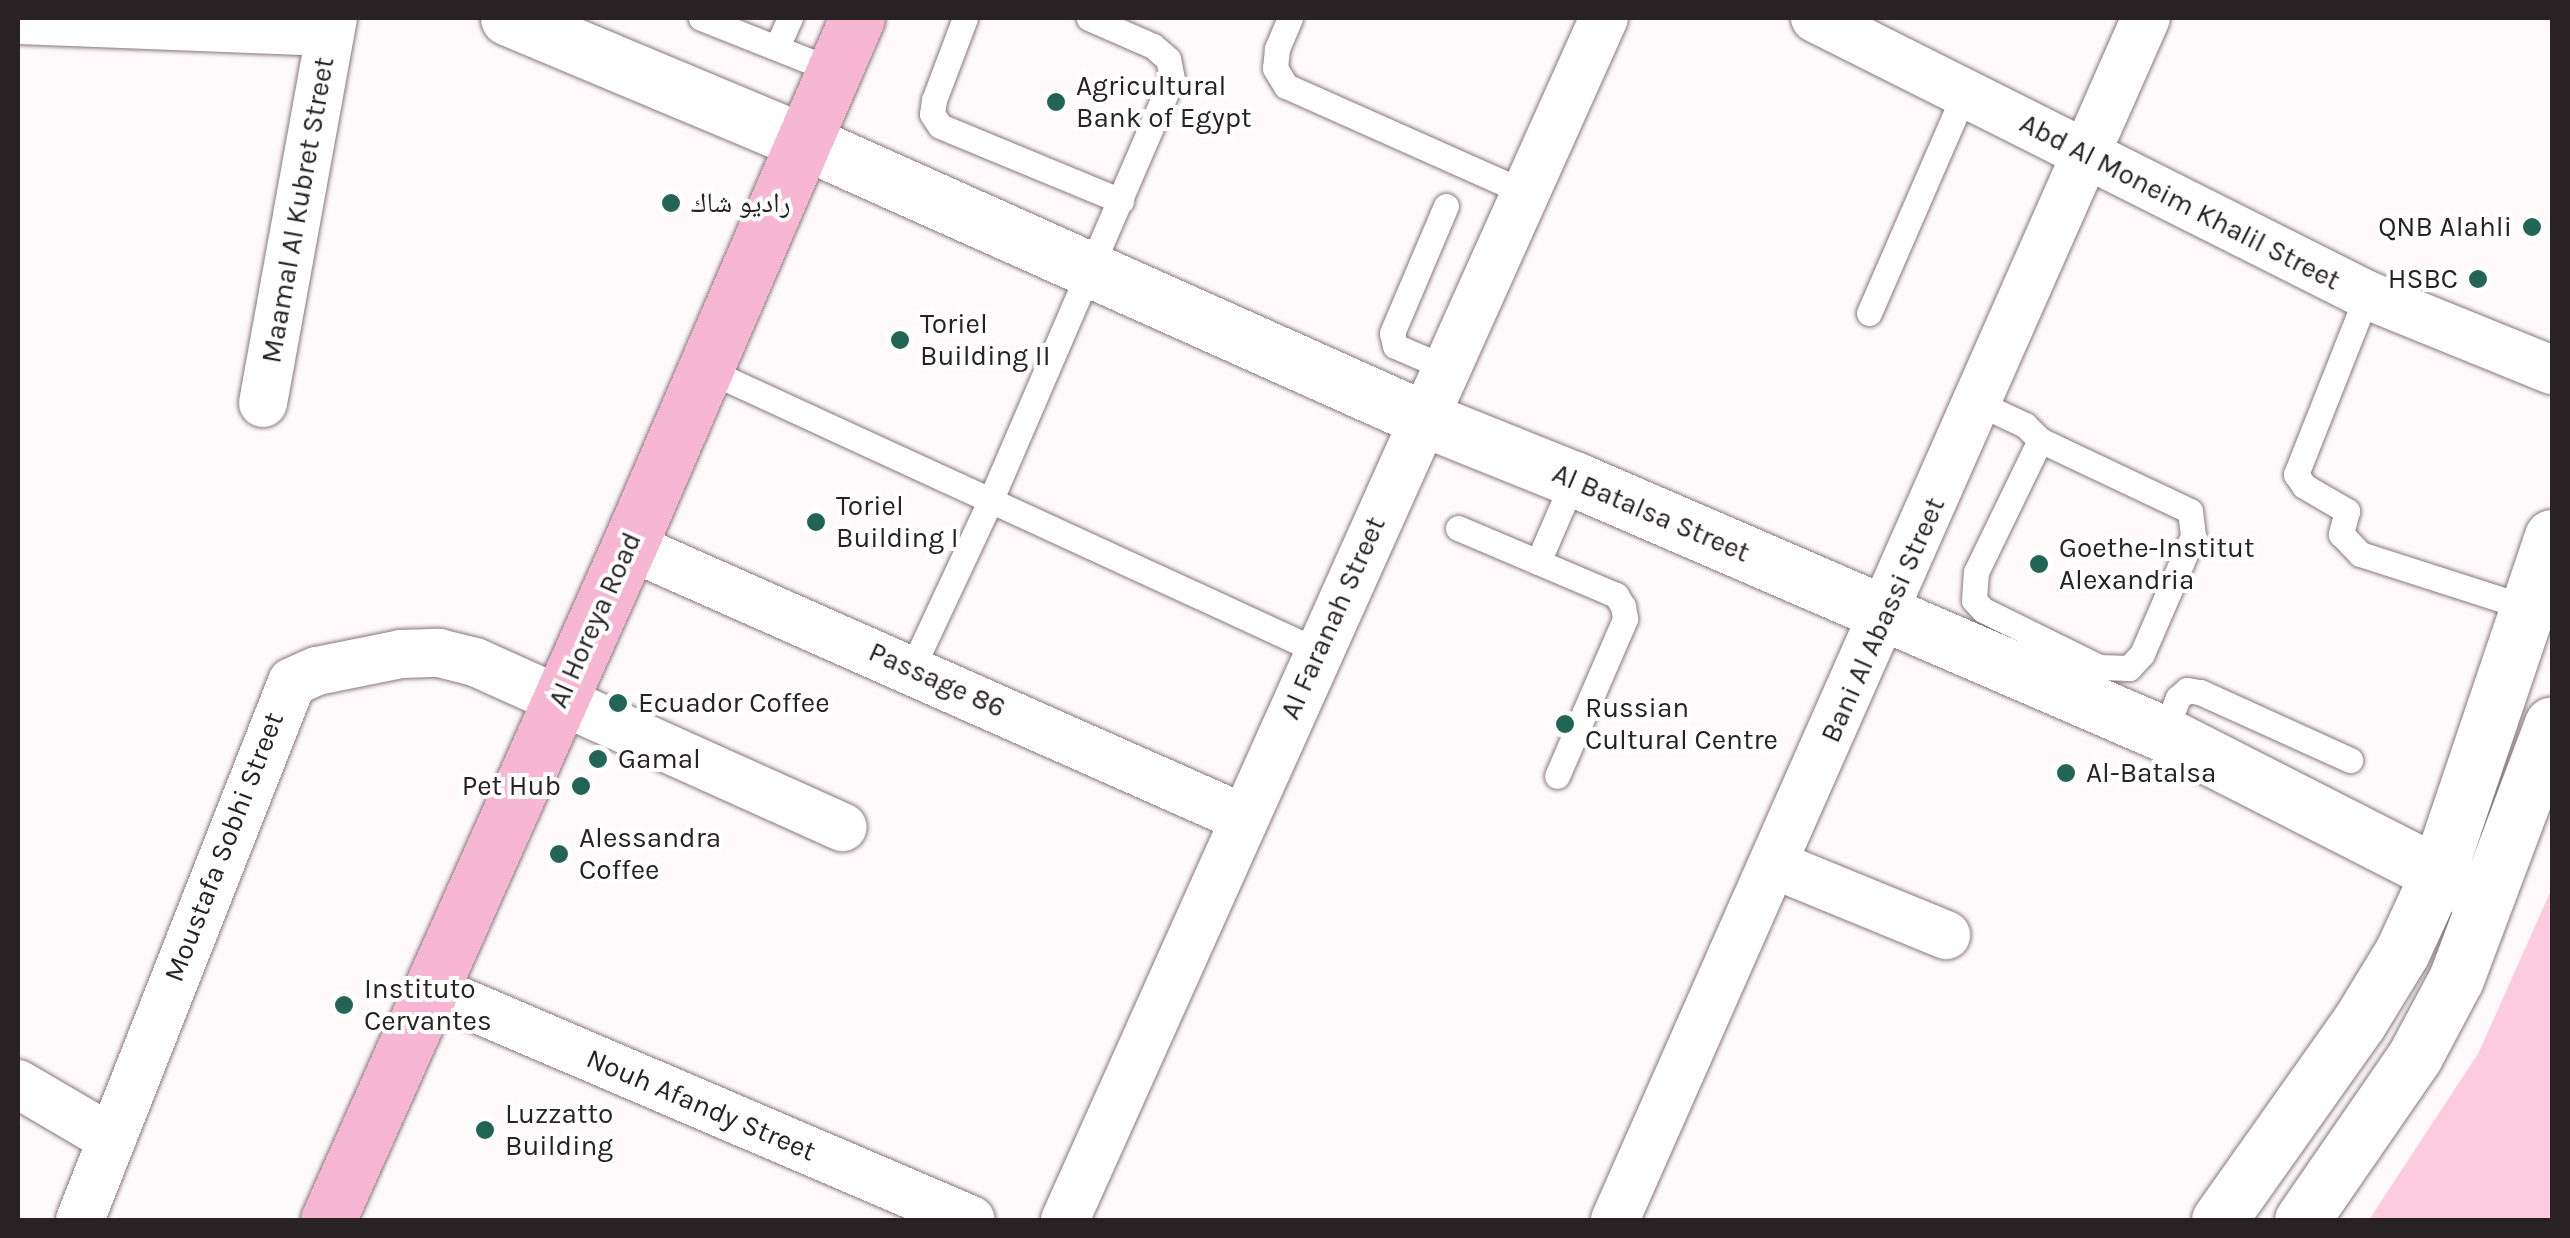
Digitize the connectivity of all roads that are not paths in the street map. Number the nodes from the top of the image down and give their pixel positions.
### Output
1 (508, 18) edge
2 (702, 18) edge
3 (790, 18) edge
4 (857, 18) edge
5 (965, 18) edge
6 (1090, 18) edge
7 (1290, 18) edge
8 (1604, 18) edge
9 (1814, 18) edge
10 (2146, 18) edge
11 (18, 20) edge
12 (332, 25) edge
13 (776, 47) junction
14 (835, 70) junction
15 (1964, 94) junction
16 (804, 142) junction
17 (2085, 154) junction
18 (1524, 192) junction
19 (1120, 201) junction
20 (1446, 206) dead end
21 (1092, 269) junction
22 (2367, 295) junction
23 (1869, 312) dead end
24 (1444, 368) junction
25 (705, 369) junction
26 (2552, 370) edge
27 (263, 403) dead end
28 (1978, 403) junction
29 (1422, 418) junction
30 (2040, 440) junction
31 (1574, 479) junction
32 (991, 499) junction
33 (1458, 528) dead end
34 (2552, 538) edge
35 (628, 546) junction
36 (1538, 562) junction
37 (2528, 608) junction
38 (1885, 616) junction
39 (1318, 650) junction
40 (912, 668) junction
41 (560, 700) junction
42 (2552, 724) edge
43 (2164, 734) junction
44 (2350, 760) dead end
45 (1557, 776) dead end
46 (1243, 818) junction
47 (843, 827) dead end
48 (1776, 865) junction
49 (2436, 876) junction
50 (2490, 899) junction
51 (1946, 935) dead end
52 (431, 989) junction
53 (18, 1084) edge
54 (110, 1138) junction
55 (890, 1205) edge
56 (80, 1220) edge
57 (328, 1220) edge
58 (971, 1220) edge
59 (1065, 1220) edge
60 (1615, 1220) edge
61 (2219, 1220) edge
62 (2302, 1220) edge

1 - 16 street, Al Batalsa Street
2 - 13 lane
3 - 13 lane
4 - 14 main road, Al Horeya Road
5 - 19 lane
6 - 19 lane
7 - 18 lane
8 - 18 street, Al Faranah Street
9 - 15 street, Abd Al Moneim Khalil Street
10 - 17 street, Bani Al Abassi Street
11 - 12 street
12 - 27 street, Maamal Al Kubret Street
13 - 14 lane
14 - 16 main road, Al Horeya Road
15 - 17 street, Abd Al Moneim Khalil Street
15 - 23 lane
16 - 21 street, Al Batalsa Street
16 - 25 main road, Al Horeya Road
17 - 22 street, Abd Al Moneim Khalil Street
17 - 28 street, Bani Al Abassi Street
18 - 24 street, Al Faranah Street
19 - 21 lane
20 - 24 lane
21 - 29 street, Al Batalsa Street
21 - 32 lane
22 - 26 street, Abd Al Moneim Khalil Street
22 - 37 lane
24 - 29 street, Al Faranah Street
25 - 32 lane
25 - 35 main road, Al Horeya Road
28 - 30 lane
28 - 38 street, Bani Al Abassi Street
29 - 31 street, Al Batalsa Street
29 - 39 street, Al Faranah Street
30 - 30 lane
31 - 36 lane
31 - 38 street, Al Batalsa Street
32 - 39 lane
32 - 40 lane
33 - 36 lane
34 - 37 street
35 - 40 street, Passage 86
35 - 41 main road, Al Horeya Road
36 - 45 lane
37 - 49 street
38 - 43 street, Al Batalsa Street
38 - 48 street, Bani Al Abassi Street
39 - 46 street, Al Faranah Street
40 - 46 street, Passage 86
41 - 47 street
41 - 52 main road, Al Horeya Road
41 - 54 street, Moustafa Sobhi Street
42 - 50 street
43 - 44 lane
43 - 49 street, Al Batalsa Street
46 - 59 street, Al Faranah Street
48 - 51 street
48 - 60 street, Bani Al Abassi Street
49 - 50 street, Al Batalsa Street
49 - 61 street
50 - 62 street
52 - 55 street, Nouh Afandy Street
52 - 57 main road, Al Horeya Road
53 - 54 street
54 - 56 street, Moustafa Sobhi Street
55 - 58 street, Nouh Afandy Street

